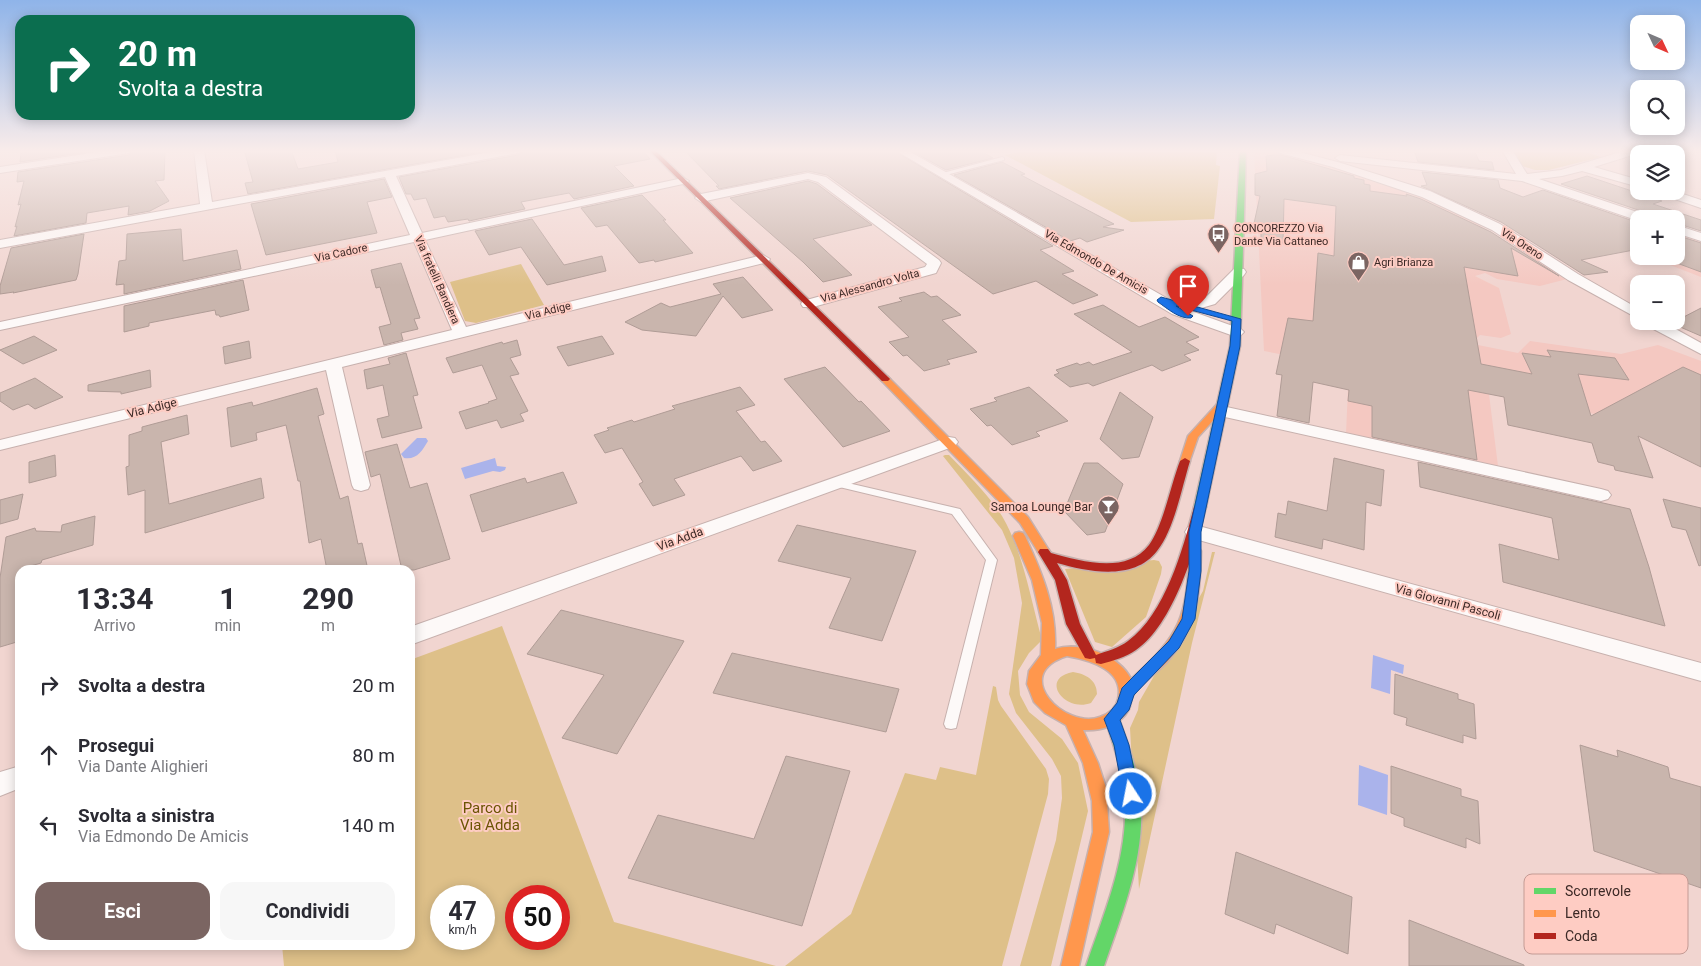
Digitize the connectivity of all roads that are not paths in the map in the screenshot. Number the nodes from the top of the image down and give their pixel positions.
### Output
1 (205, 195) edge
2 (267, 195) edge
3 (399, 195) edge
4 (616, 195) edge
5 (698, 195) edge
6 (715, 195) edge
7 (843, 195) edge
8 (979, 195) edge
9 (1242, 195) edge
10 (1428, 195) edge
11 (1574, 195) edge
12 (701, 198) junction
13 (1685, 199) edge
14 (1701, 204) edge
15 (206, 206) junction
16 (1630, 214) edge
17 (1685, 232) edge
18 (418, 237) junction
19 (1701, 237) edge
20 (0, 244) edge
21 (763, 259) junction
22 (1239, 272) junction
23 (1161, 300) junction
24 (808, 304) junction
25 (1190, 307) junction
26 (1630, 310) edge
27 (1237, 325) junction
28 (0, 326) edge
29 (1666, 330) edge
30 (461, 333) junction
31 (1701, 349) edge
32 (334, 364) junction
33 (1223, 407) junction
34 (949, 442) junction
35 (0, 445) edge
36 (835, 483) junction
37 (361, 485) dead end
38 (996, 493) junction
39 (1601, 495) dead end
40 (1195, 532) junction
41 (1159, 536) junction
42 (1166, 548) dead end
43 (1047, 556) junction
44 (1171, 562) dead end
45 (1176, 579) junction
46 (415, 634) edge
47 (1090, 654) junction
48 (1048, 656) junction
49 (1101, 659) junction
50 (1701, 672) edge
51 (1127, 692) junction
52 (1112, 719) junction
53 (1072, 723) junction
54 (951, 724) dead end
55 (15, 778) edge
56 (0, 784) edge
57 (1070, 966) edge
58 (1095, 966) edge

1 - 15 street
2 - 15 street
3 - 18 street, Via fratelli Bandiera
4 - 18 street, Via Cadore
5 - 12 main road, Via Alessandro Volta
6 - 12 street, Via Alessandro Volta
7 - 24 street, Via Alessandro Volta
8 - 23 street, Via Edmondo De Amicis
9 - 22 main road
10 - 26 street, Via Oreno
11 - 16 street
12 - 21 main road, Via Alessandro Volta
13 - 14 street
15 - 20 street
17 - 19 street
18 - 28 street, Via Cadore
18 - 30 street, Via fratelli Bandiera
21 - 24 main road, Via Alessandro Volta
21 - 30 street, Via Adige
22 - 25 street
22 - 27 main road
23 - 25 street, Via Edmondo De Amicis
23 - 27 street, Via Edmondo De Amicis
24 - 34 main road, Via Alessandro Volta
25 - 27 street, Via Edmondo De Amicis
27 - 33 main road
29 - 31 street
30 - 32 street, Via Adige
32 - 35 street, Via Adige
32 - 37 street
33 - 39 street
33 - 40 main road
33 - 41 main road
34 - 36 street, Via Adda
34 - 38 main road, Via Alessandro Volta
36 - 46 street, Via Adda
36 - 54 lane
38 - 43 main road
38 - 48 main road
40 - 45 main road
40 - 50 street, Via Giovanni Pascoli
40 - 51 main road
41 - 42 main road
41 - 43 main road
43 - 47 main road
44 - 45 main road
45 - 49 main road
47 - 48 main road
47 - 49 main road
48 - 53 main road
49 - 51 main road
51 - 52 main road
52 - 53 main road
52 - 58 main road
53 - 57 main road
55 - 56 street

